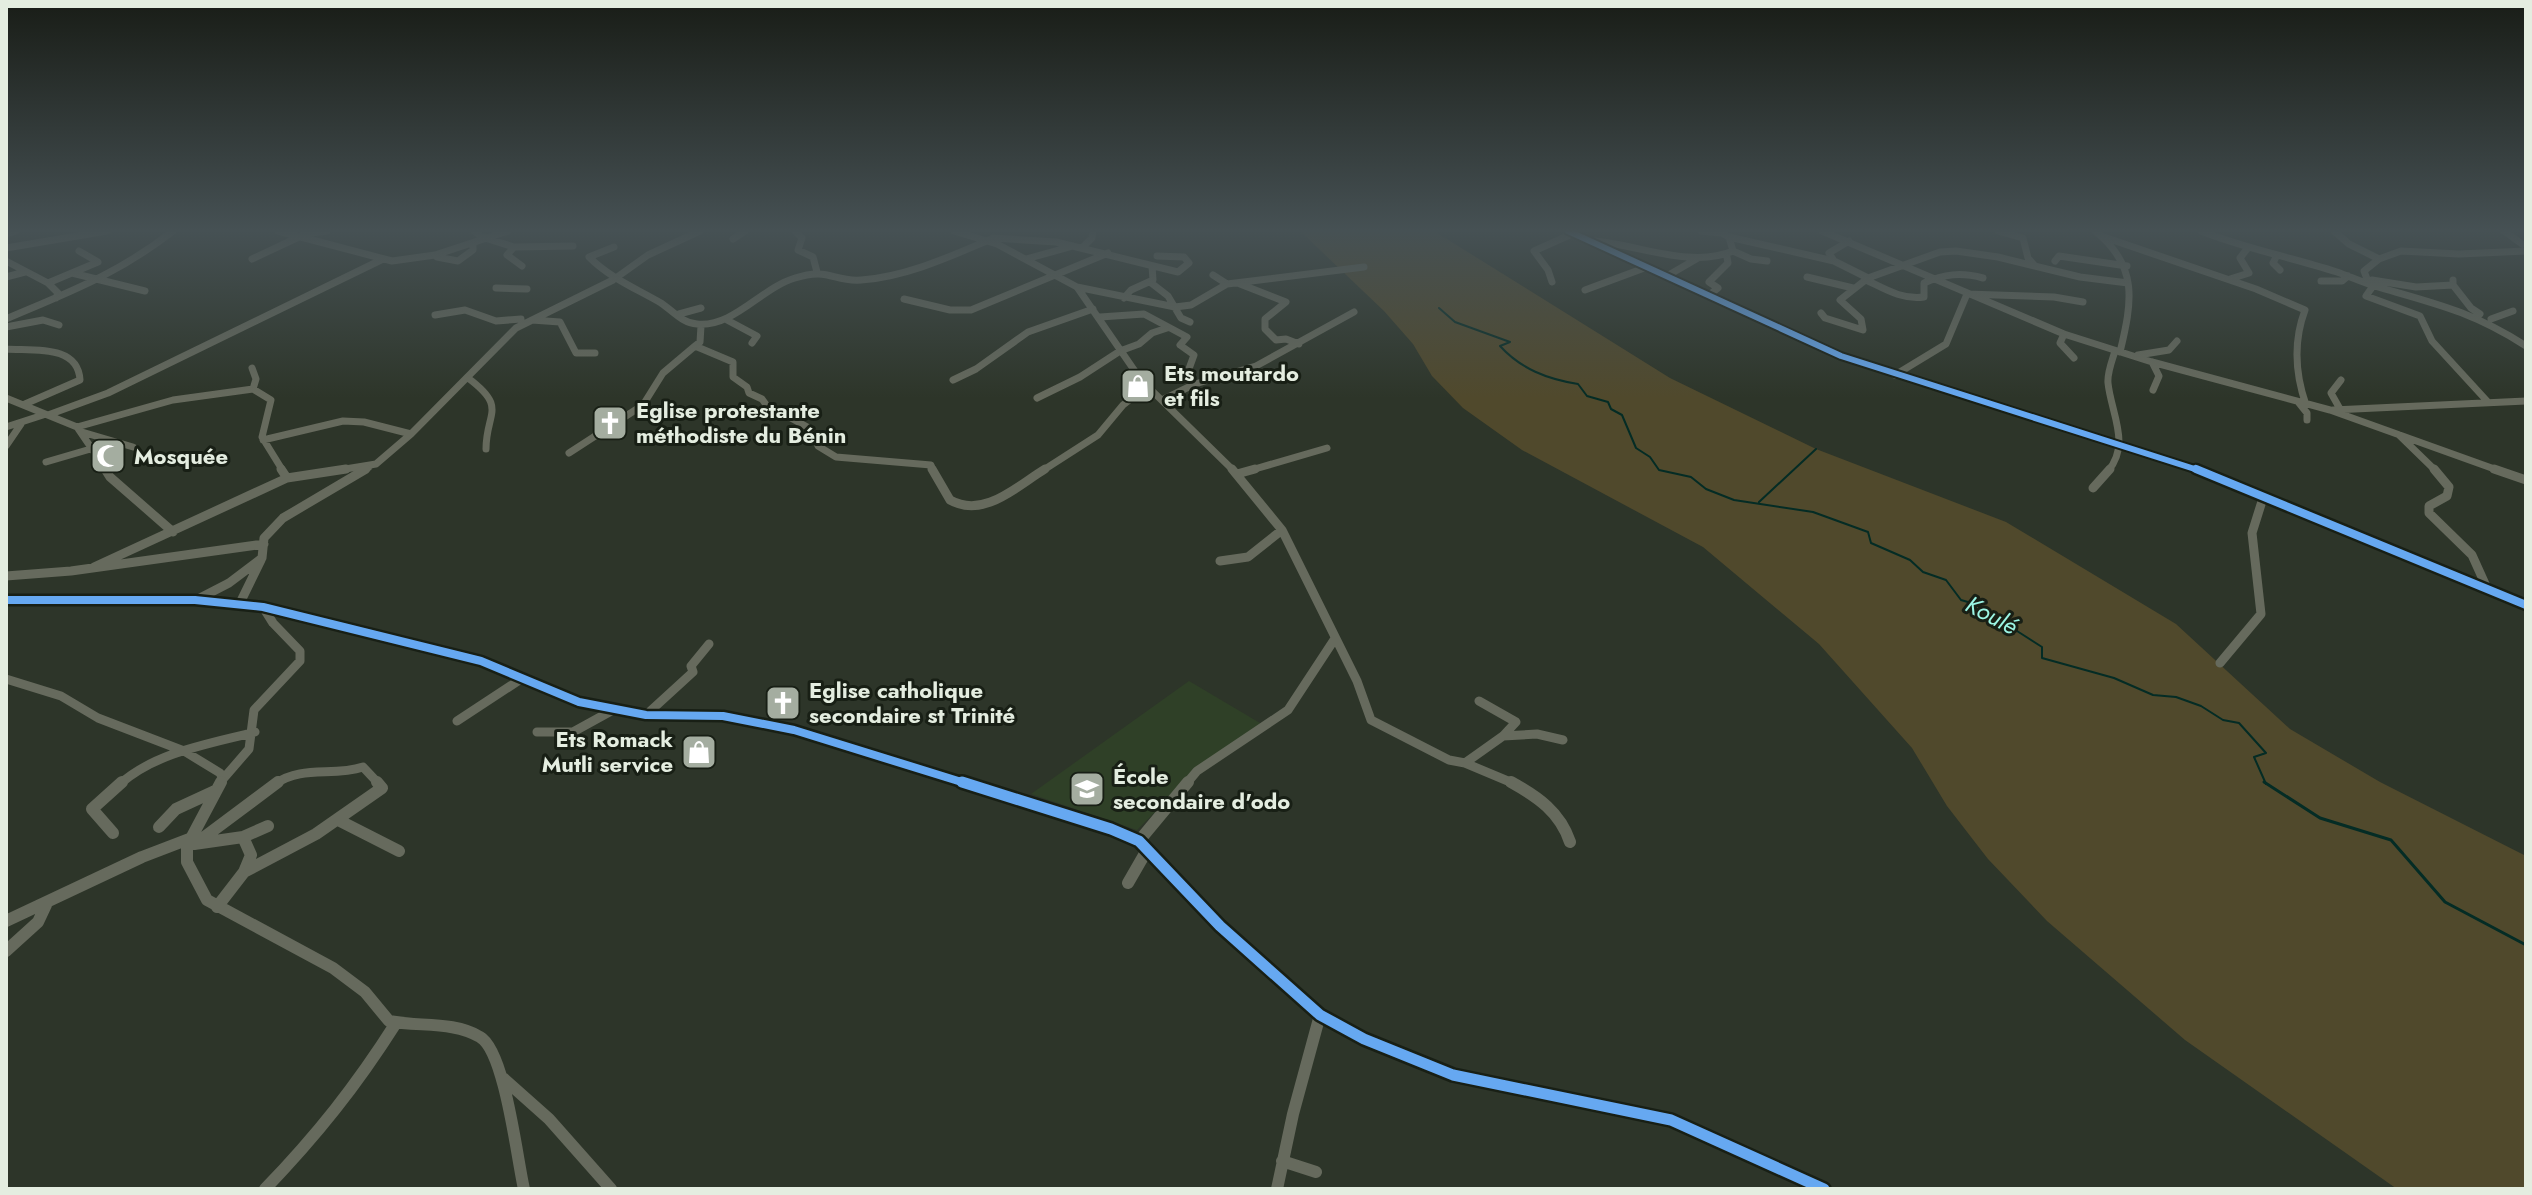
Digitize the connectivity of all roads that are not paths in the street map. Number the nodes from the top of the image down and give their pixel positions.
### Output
1 (52, 287) edge
2 (84, 287) edge
3 (121, 287) edge
4 (326, 287) edge
5 (598, 287) edge
6 (628, 287) edge
7 (776, 287) edge
8 (1031, 287) edge
9 (1077, 287) joint
10 (1139, 287) edge
11 (1156, 287) edge
12 (1222, 287) edge
13 (1245, 287) edge
14 (1594, 287) edge
15 (1689, 287) edge
16 (1716, 287) edge
17 (1848, 287) edge
18 (1881, 287) edge
19 (1924, 287) edge
20 (1951, 287) edge
21 (2128, 287) edge
22 (2252, 287) edge
23 (2367, 287) edge
24 (2383, 287) edge
25 (2456, 287) edge
26 (496, 288) dead end
27 (1853, 288) joint
28 (527, 289) dead end
29 (1585, 290) dead end
30 (145, 291) dead end
31 (1967, 294) junction
32 (1708, 296) junction
33 (56, 298) junction
34 (1124, 298) junction
35 (904, 299) dead end
36 (2083, 302) dead end
37 (1175, 307) junction
38 (701, 308) dead end
39 (1093, 309) junction
40 (2513, 311) dead end
41 (1354, 312) dead end
42 (1821, 313) dead end
43 (679, 314) junction
44 (8, 315) edge
45 (435, 315) dead end
46 (1100, 317) junction
47 (524, 320) junction
48 (727, 320) junction
49 (2490, 321) junction
50 (1190, 322) dead end
51 (59, 325) dead end
52 (701, 326) junction
53 (6, 327) edge
54 (1167, 328) junction
55 (2502, 332) junction
56 (2064, 334) junction
57 (2526, 339) edge
58 (2177, 341) dead end
59 (752, 343) dead end
60 (1299, 344) junction
61 (695, 346) junction
62 (2526, 346) edge
63 (6, 349) edge
64 (1120, 351) junction
65 (2118, 351) junction
66 (595, 353) dead end
67 (2133, 356) junction
68 (2074, 358) dead end
69 (2152, 362) junction
70 (252, 368) dead end
71 (1895, 375) junction
72 (468, 378) junction
73 (953, 380) dead end
74 (2341, 380) dead end
75 (1195, 384) junction
76 (1147, 386) junction
77 (253, 389) junction
78 (2153, 390) dead end
79 (6, 398) edge
80 (1037, 398) dead end
81 (1162, 400) junction
82 (2487, 401) junction
83 (2526, 401) edge
84 (2297, 402) junction
85 (2306, 405) junction
86 (31, 407) junction
87 (2340, 409) junction
88 (2330, 410) junction
89 (46, 415) junction
90 (2307, 420) dead end
91 (23, 422) junction
92 (6, 427) edge
93 (80, 429) junction
94 (2397, 433) junction
95 (411, 434) junction
96 (263, 440) junction
97 (2121, 443) junction
98 (6, 446) edge
99 (133, 447) dead end
100 (94, 448) junction
101 (1327, 448) dead end
102 (486, 449) dead end
103 (569, 453) dead end
104 (46, 462) dead end
105 (376, 464) junction
106 (1237, 474) junction
107 (287, 478) junction
108 (2526, 480) edge
109 (2093, 488) dead end
110 (2263, 498) junction
111 (1282, 530) junction
112 (173, 532) junction
113 (264, 544) junction
114 (262, 558) junction
115 (1220, 561) dead end
116 (94, 567) junction
117 (6, 576) edge
118 (2486, 586) junction
119 (6, 600) edge
120 (195, 600) junction
121 (240, 603) junction
122 (2526, 605) edge
123 (263, 607) junction
124 (1334, 640) junction
125 (709, 644) dead end
126 (2220, 663) dead end
127 (6, 679) edge
128 (521, 679) junction
129 (1479, 701) dead end
130 (613, 710) junction
131 (646, 715) junction
132 (457, 721) dead end
133 (255, 732) junction
134 (537, 732) dead end
135 (1503, 736) junction
136 (1563, 740) dead end
137 (184, 751) junction
138 (1465, 763) junction
139 (223, 779) junction
140 (215, 791) junction
141 (340, 821) junction
142 (268, 826) dead end
143 (159, 827) dead end
144 (113, 833) dead end
145 (243, 837) junction
146 (1570, 842) dead end
147 (190, 843) junction
148 (1143, 846) junction
149 (399, 851) dead end
150 (244, 872) junction
151 (1128, 883) dead end
152 (46, 905) junction
153 (217, 907) junction
154 (6, 921) edge
155 (6, 951) edge
156 (1320, 1015) junction
157 (396, 1023) junction
158 (503, 1078) junction
159 (1282, 1161) junction
160 (1316, 1172) dead end
161 (265, 1189) edge
162 (524, 1189) edge
163 (611, 1189) edge
164 (1277, 1189) edge
165 (1824, 1189) edge

1 - 33 street
2 - 33 street
3 - 30 street
4 - 89 street
5 - 47 street
6 - 43 street
7 - 48 street
8 - 35 street
9 - 34 street
9 - 39 street
10 - 34 street
11 - 37 street
12 - 37 street
13 - 60 street
14 - 29 street
15 - 32 street
16 - 32 street
17 - 27 street
18 - 19 street
20 - 31 street
21 - 65 street
22 - 85 street
23 - 82 street
24 - 49 street
25 - 49 street
26 - 28 street
27 - 42 street
31 - 36 street
31 - 56 street
31 - 71 street
32 - 71 street
33 - 44 street
34 - 37 street
37 - 50 street
38 - 43 street
39 - 46 street
39 - 73 street
40 - 49 street
41 - 60 street
43 - 52 street
45 - 47 street
46 - 54 street
46 - 64 street
47 - 66 street
47 - 72 street
48 - 52 street
48 - 59 street
49 - 55 street
51 - 53 street
52 - 61 street
54 - 64 street
54 - 75 street
55 - 57 street
55 - 62 street
56 - 65 street
56 - 68 street
58 - 67 street
60 - 75 street
61 - 76 street
61 - 103 street
63 - 86 street
64 - 76 street
64 - 80 street
65 - 67 street
65 - 97 street
67 - 69 street
69 - 78 street
69 - 84 street
70 - 77 street
71 - 97 street
72 - 95 street
72 - 102 street
74 - 87 street
75 - 81 street
76 - 81 street
77 - 93 street
77 - 96 street
79 - 86 street
81 - 106 street
82 - 83 street
82 - 87 street
84 - 85 street
84 - 90 street
85 - 88 street
86 - 89 street
87 - 88 street
88 - 94 street
89 - 91 street
89 - 93 street
91 - 92 street
91 - 98 street
93 - 99 street
93 - 100 street
94 - 108 street
94 - 118 street
95 - 96 street
95 - 105 street
96 - 107 street
97 - 109 street
97 - 110 street
100 - 104 street
100 - 112 street
101 - 106 street
105 - 107 street
105 - 113 street
106 - 111 street
107 - 112 street
110 - 118 street
110 - 126 street
111 - 115 street
111 - 124 street
112 - 116 street
113 - 114 street
113 - 116 street
114 - 120 street
114 - 121 street
116 - 117 street
118 - 122 street
119 - 120 street
120 - 121 street
121 - 123 street
123 - 128 street
123 - 133 street
124 - 138 street
124 - 148 street
125 - 131 street
127 - 137 street
128 - 130 street
128 - 132 street
129 - 135 street
130 - 131 street
130 - 134 street
131 - 148 street
133 - 137 street
133 - 139 street
135 - 136 street
135 - 138 street
137 - 139 street
137 - 144 street
138 - 146 street
139 - 140 street
140 - 143 street
140 - 147 street
141 - 147 street
141 - 149 street
141 - 150 street
142 - 145 street
145 - 147 street
145 - 150 street
147 - 152 street
147 - 153 street
148 - 151 street
148 - 156 street
150 - 153 street
152 - 154 street
152 - 155 street
153 - 157 street
156 - 159 street
156 - 165 street
157 - 158 street
157 - 161 street
158 - 162 street
158 - 163 street
159 - 160 street
159 - 164 street

